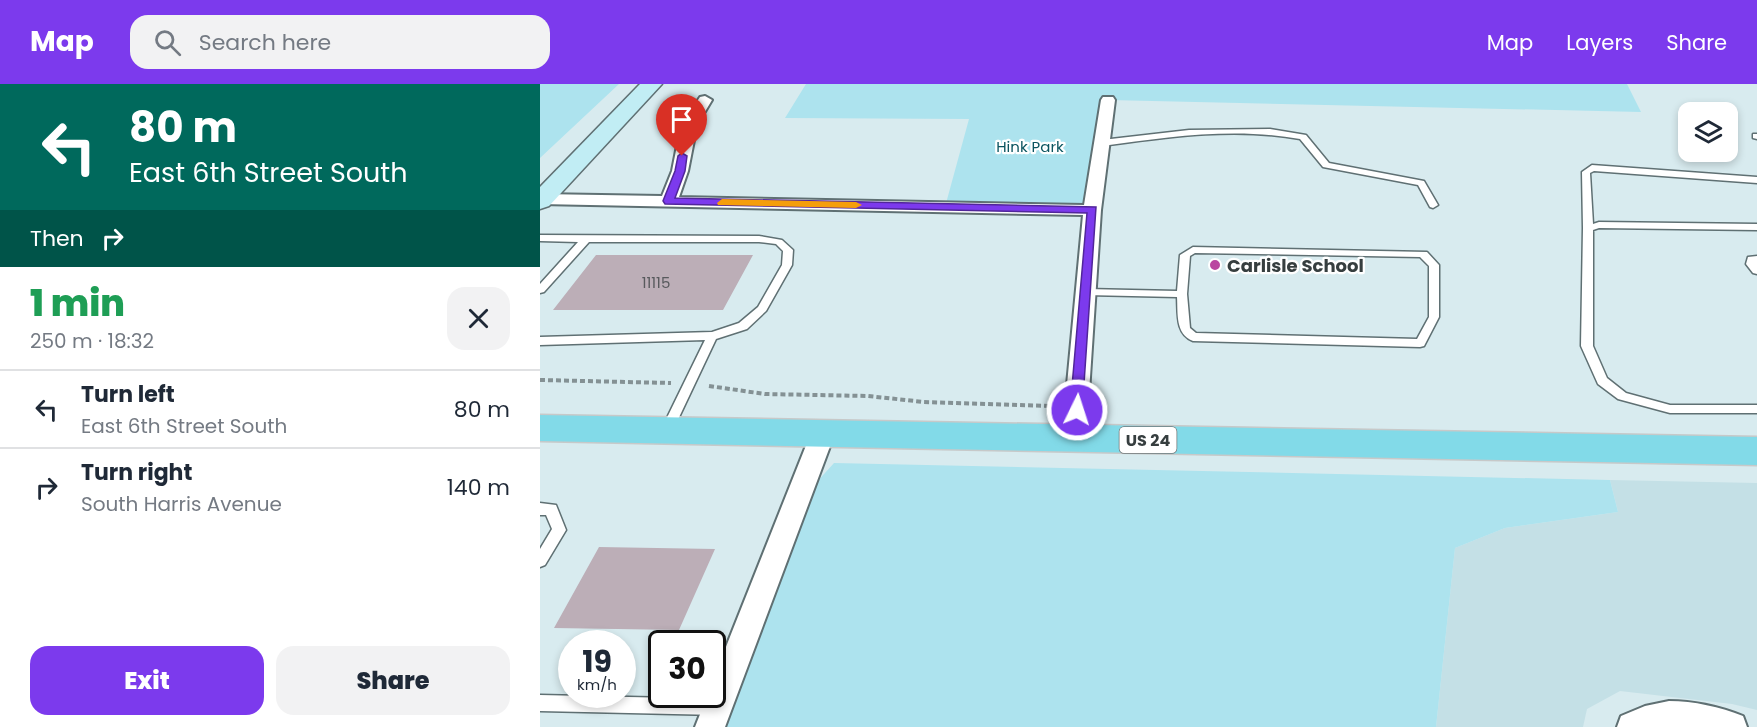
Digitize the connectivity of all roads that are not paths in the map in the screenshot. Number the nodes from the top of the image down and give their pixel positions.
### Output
1 (652, 84) edge
2 (705, 100) dead end
3 (1108, 100) dead end
4 (1102, 143) junction
5 (1757, 180) edge
6 (541, 200) edge
7 (669, 201) junction
8 (1433, 205) dead end
9 (1092, 210) junction
10 (1757, 227) edge
11 (1587, 228) junction
12 (540, 238) edge
13 (586, 239) junction
14 (1757, 259) edge
15 (1757, 271) edge
16 (540, 290) edge
17 (1086, 292) junction
18 (1182, 294) junction
19 (712, 336) junction
20 (540, 341) edge
21 (1757, 409) edge
22 (540, 428) edge
23 (667, 430) junction
24 (824, 433) junction
25 (1074, 438) junction
26 (1757, 451) edge
27 (542, 511) edge
28 (540, 561) edge
29 (540, 703) edge
30 (714, 717) edge
31 (1632, 727) edge
32 (1732, 727) edge

1 - 6 main road
2 - 7 street
3 - 4 street
4 - 8 lane
4 - 9 street
5 - 11 lane
6 - 7 street
7 - 9 street
9 - 17 street
10 - 11 lane
11 - 21 lane
12 - 13 lane
13 - 16 lane
13 - 19 lane
14 - 15 lane
17 - 18 lane
17 - 25 street
18 - 18 lane
19 - 20 lane
19 - 23 lane
22 - 23 main road, US 24
23 - 24 main road, US 24
24 - 25 main road, US 24
24 - 30 street
25 - 26 main road, US 24
27 - 28 lane
29 - 30 lane
31 - 32 street

